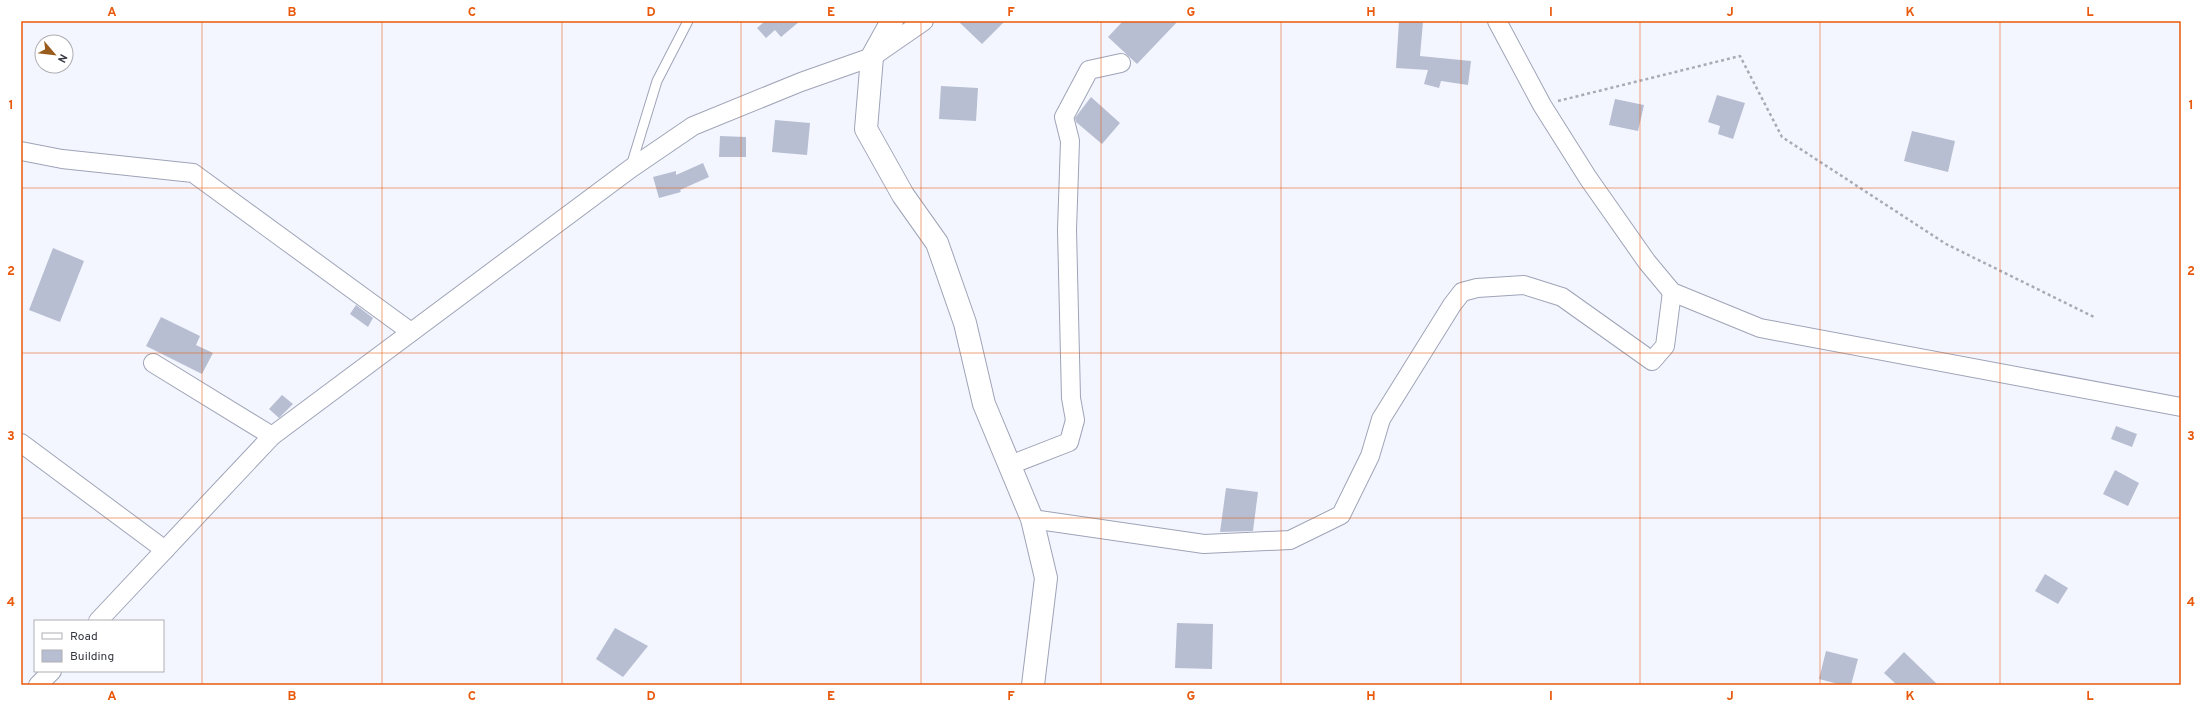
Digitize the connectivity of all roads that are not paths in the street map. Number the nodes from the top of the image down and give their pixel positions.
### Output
1 (688, 21) edge
2 (892, 21) edge
3 (924, 21) edge
4 (1498, 21) edge
5 (872, 57) junction
6 (1121, 63) dead end
7 (21, 151) edge
8 (630, 169) junction
9 (1672, 292) junction
10 (411, 332) junction
11 (153, 363) dead end
12 (2181, 407) edge
13 (272, 436) junction
14 (21, 443) edge
15 (1010, 465) junction
16 (1032, 519) junction
17 (165, 550) junction
18 (99, 620) edge
19 (51, 672) edge
20 (38, 685) edge
21 (1033, 685) edge

1 - 8 lane
2 - 5 street
3 - 5 street
4 - 9 street
5 - 8 street
5 - 15 street
6 - 15 street
7 - 10 street
8 - 10 street
9 - 12 street
9 - 16 street
10 - 13 street
11 - 13 street
13 - 17 street
14 - 17 street
15 - 16 street
16 - 21 street
17 - 18 street
19 - 20 street

